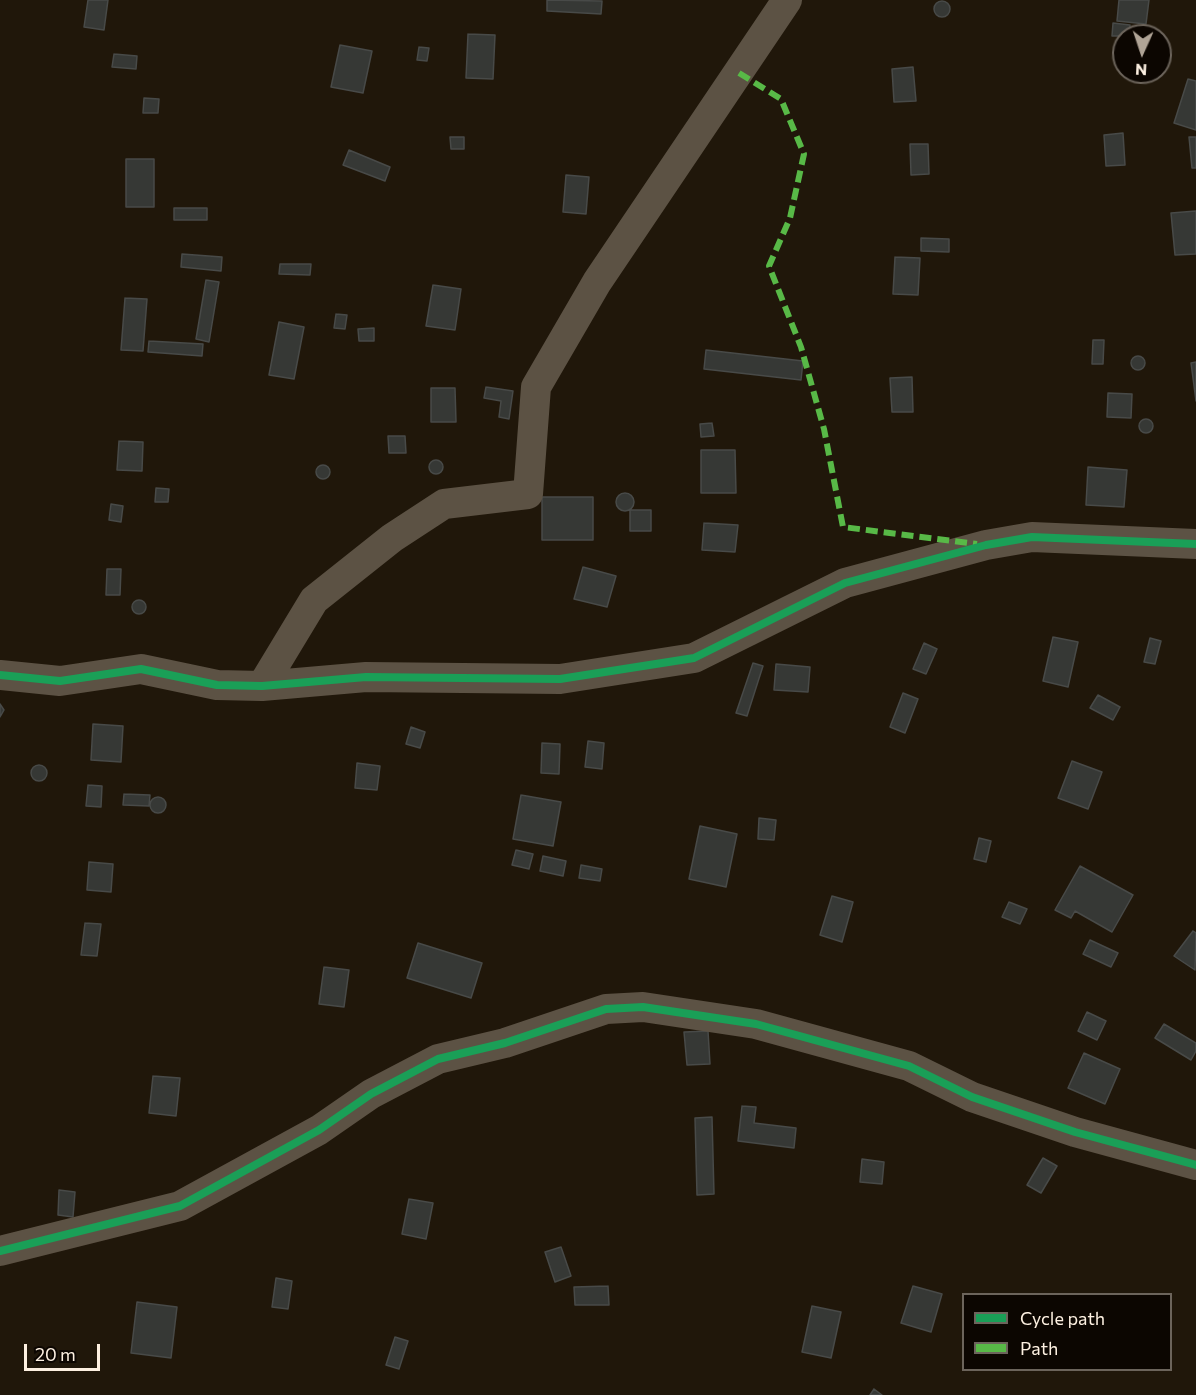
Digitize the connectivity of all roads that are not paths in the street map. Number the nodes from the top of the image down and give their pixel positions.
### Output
1 (787, 0) edge
2 (1196, 544) edge
3 (0, 675) edge
4 (262, 686) junction
5 (1196, 1166) edge
6 (0, 1251) edge

1 - 4 street
2 - 4 street
3 - 4 street
5 - 6 street

